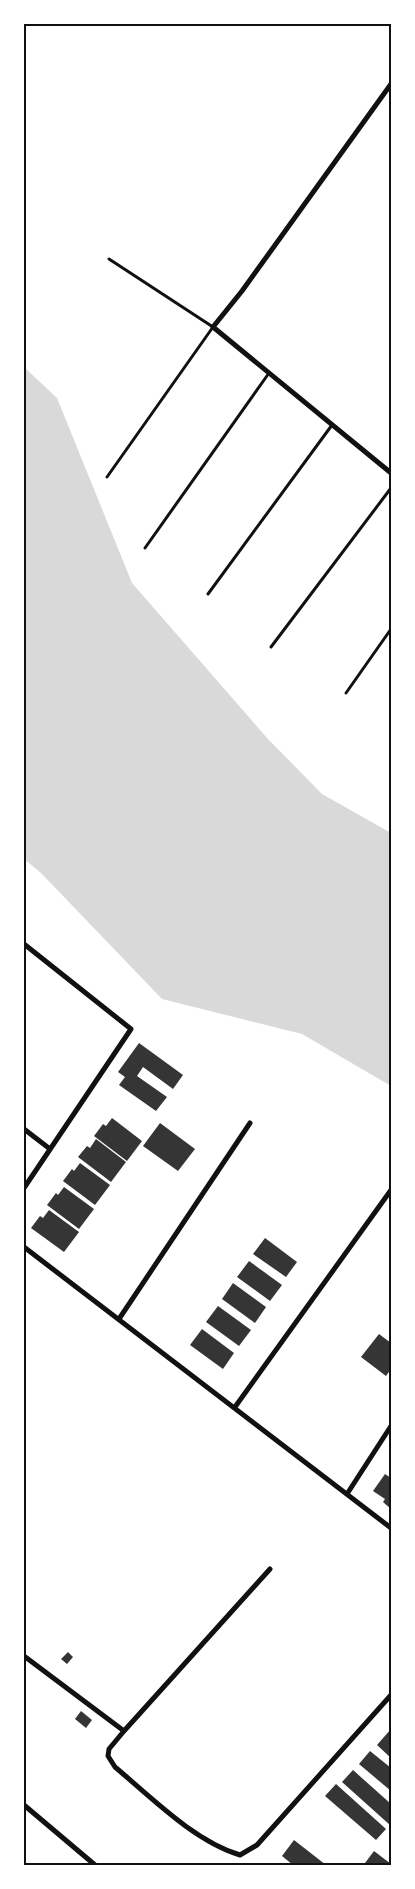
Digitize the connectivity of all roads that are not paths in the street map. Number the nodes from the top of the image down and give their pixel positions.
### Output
1 (391, 84) edge
2 (109, 259) dead end
3 (213, 327) junction
4 (268, 373) junction
5 (332, 425) junction
6 (391, 473) edge
7 (107, 477) dead end
8 (391, 488) edge
9 (145, 548) dead end
10 (208, 594) dead end
11 (391, 629) edge
12 (271, 647) dead end
13 (346, 694) dead end
14 (24, 944) edge
15 (250, 1123) dead end
16 (24, 1129) edge
17 (50, 1149) junction
18 (24, 1188) edge
19 (391, 1190) edge
20 (24, 1247) edge
21 (119, 1319) junction
22 (235, 1407) junction
23 (391, 1426) edge
24 (346, 1494) junction
25 (391, 1528) edge
26 (270, 1569) dead end
27 (24, 1656) edge
28 (391, 1695) edge
29 (124, 1730) junction
30 (24, 1805) edge
31 (95, 1865) edge

1 - 3 street
2 - 3 lane
3 - 4 street
3 - 7 lane
4 - 5 street
4 - 9 lane
5 - 6 street
5 - 10 lane
8 - 12 lane
11 - 13 lane
14 - 17 street
15 - 21 street
16 - 17 street
17 - 18 street
19 - 22 street
20 - 21 street
21 - 22 street
22 - 24 street
23 - 24 street
24 - 25 street
26 - 29 street
27 - 29 street
28 - 29 street
30 - 31 street

